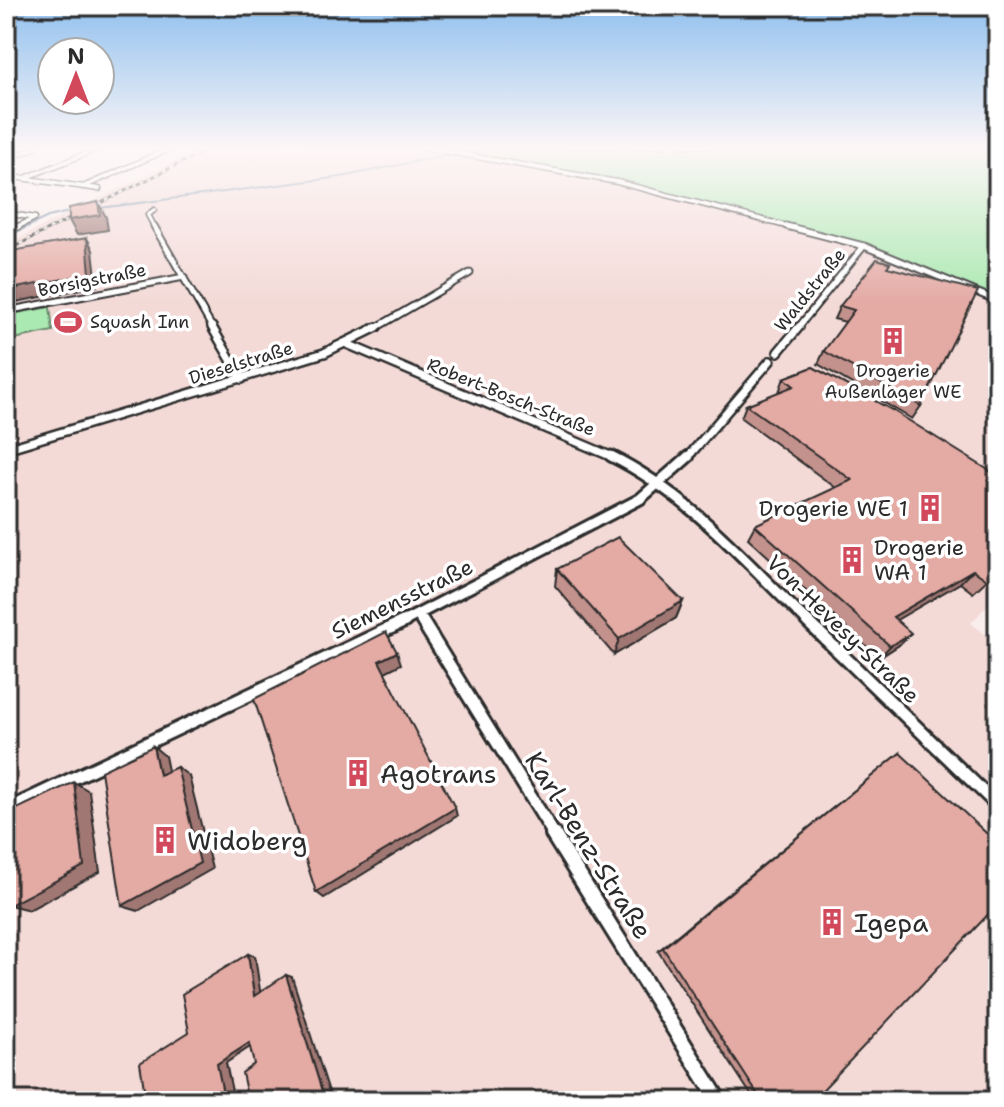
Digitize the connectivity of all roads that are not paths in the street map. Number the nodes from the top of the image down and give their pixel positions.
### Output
1 (685, 200) edge
2 (154, 210) dead end
3 (6, 213) edge
4 (6, 232) edge
5 (864, 246) junction
6 (470, 273) dead end
7 (184, 277) junction
8 (998, 301) edge
9 (6, 311) edge
10 (347, 344) junction
11 (778, 352) dead end
12 (770, 361) dead end
13 (242, 379) junction
14 (6, 449) edge
15 (658, 485) junction
16 (418, 615) junction
17 (998, 806) edge
18 (6, 810) edge
19 (719, 1101) edge

1 - 5 street, Waldstraße
2 - 7 street
3 - 4 street
5 - 8 street, Waldstraße
5 - 11 street, Waldstraße
6 - 10 street, Dieselstraße
7 - 9 street, Borsigstraße
7 - 13 street
10 - 13 street, Dieselstraße
10 - 15 street, Robert-Bosch-Straße
12 - 15 street, Siemensstraße
13 - 14 street, Dieselstraße
15 - 16 street, Siemensstraße
15 - 17 street, Von-Hevesy-Straße
16 - 18 street, Siemensstraße
16 - 19 street, Karl-Benz-Straße

